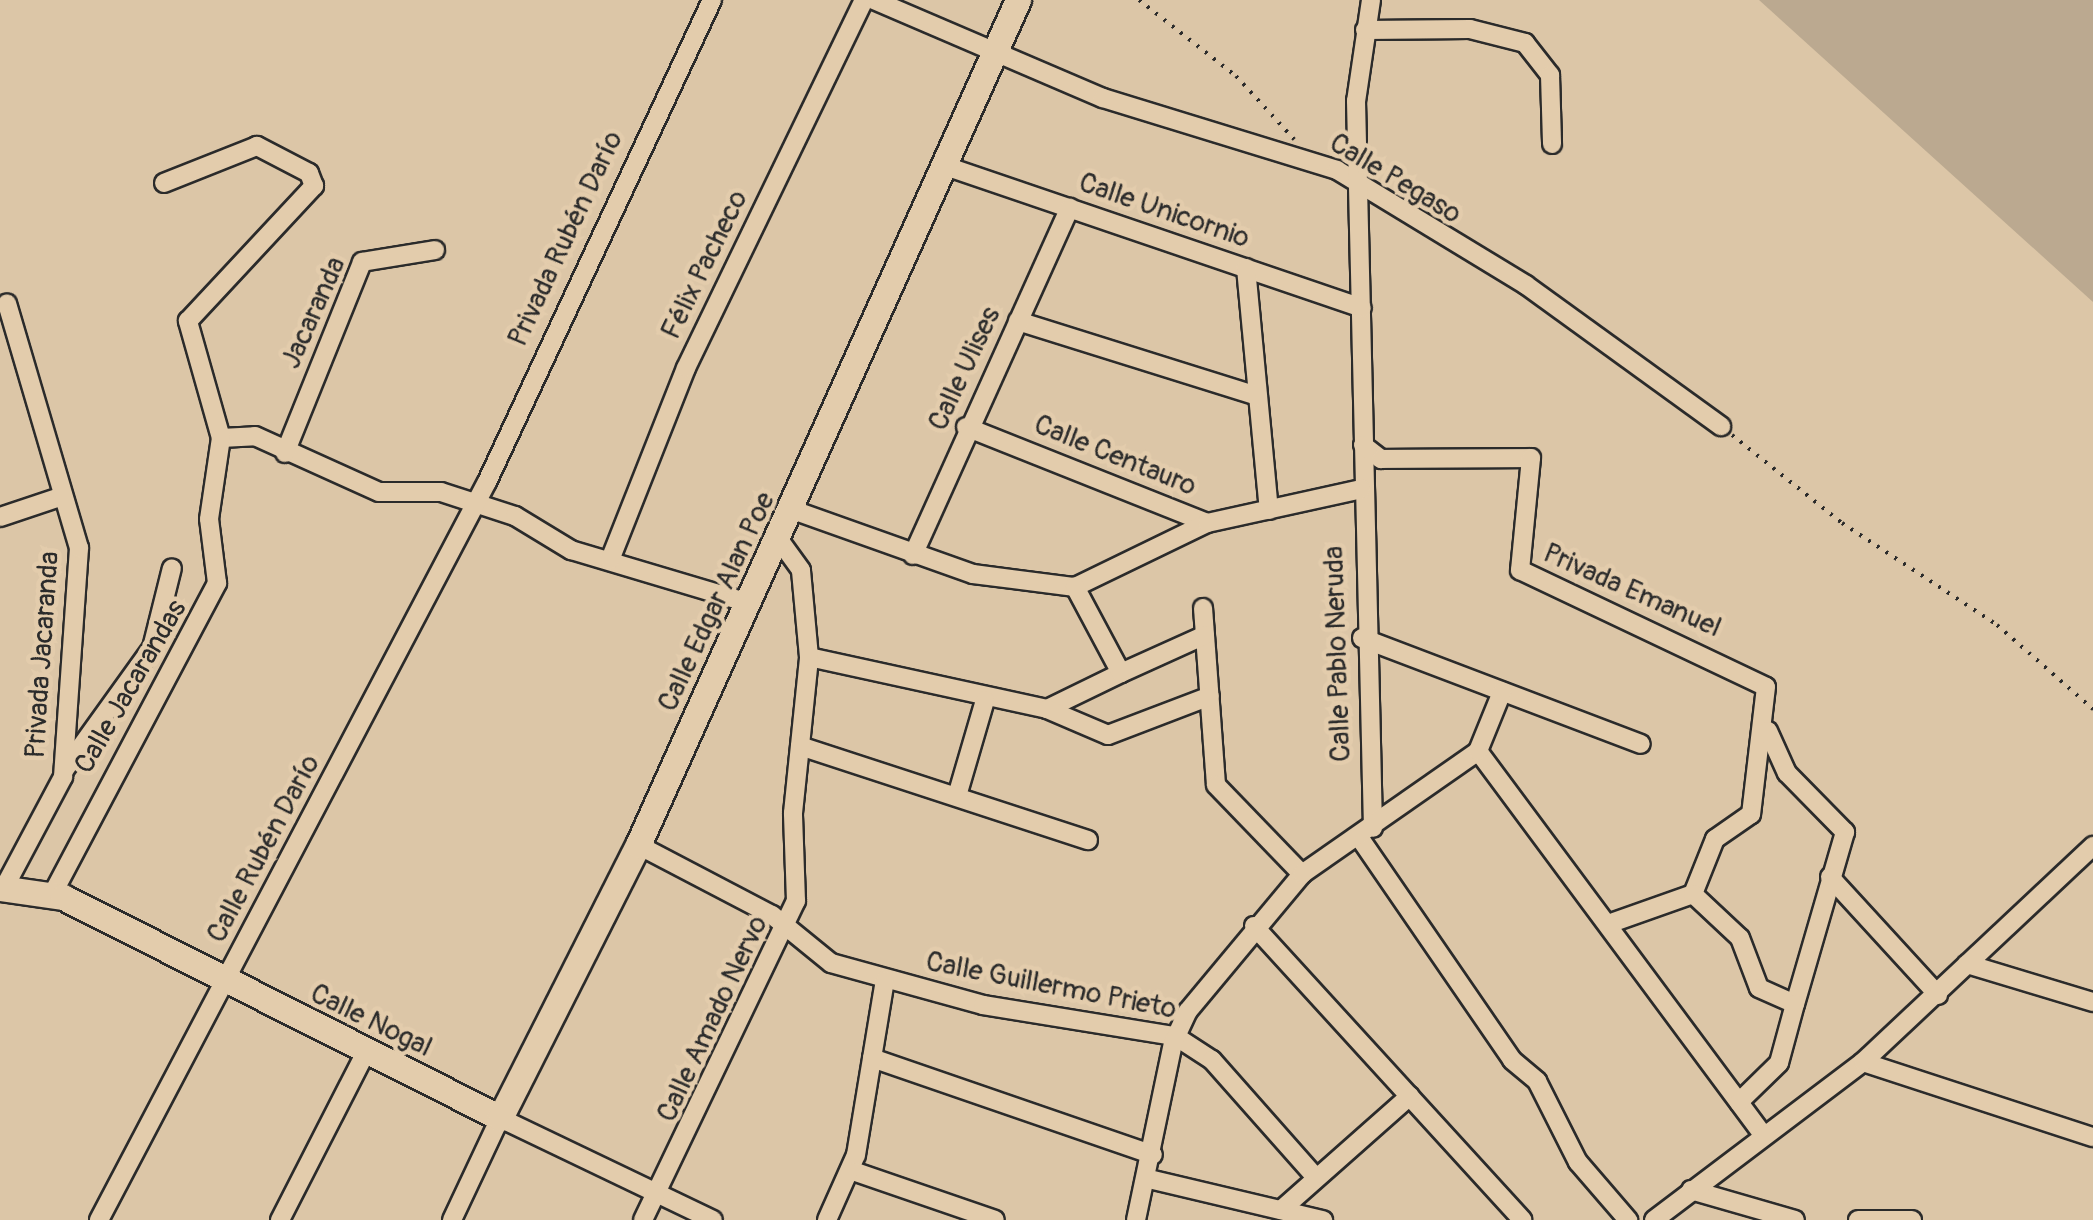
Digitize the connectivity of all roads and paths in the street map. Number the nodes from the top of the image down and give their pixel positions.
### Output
1 (712, 0) edge
2 (864, 0) edge
3 (874, 0) edge
4 (1018, 0) edge
5 (1139, 0) edge
6 (1371, 0) edge
7 (1365, 30) junction
8 (999, 58) junction
9 (1552, 144) dead end
10 (1299, 154) junction
11 (948, 166) junction
12 (164, 183) dead end
13 (1358, 183) junction
14 (1070, 208) junction
15 (435, 250) dead end
16 (1246, 268) junction
17 (8, 303) dead end
18 (1362, 308) junction
19 (1018, 321) junction
20 (22, 364) junction
21 (0, 370) edge
22 (1258, 396) junction
23 (1721, 426) joint
24 (966, 427) junction
25 (221, 438) junction
26 (1362, 445) junction
27 (285, 453) junction
28 (1361, 489) junction
29 (63, 496) junction
30 (476, 503) junction
31 (793, 510) junction
32 (1270, 510) junction
33 (0, 517) edge
34 (1207, 523) junction
35 (779, 540) junction
36 (913, 555) junction
37 (610, 560) junction
38 (172, 568) dead end
39 (1075, 587) junction
40 (749, 603) junction
41 (1203, 608) dead end
42 (1205, 635) junction
43 (1362, 638) junction
44 (808, 657) junction
45 (1122, 673) junction
46 (1502, 692) junction
47 (1210, 696) junction
48 (985, 700) junction
49 (2093, 709) edge
50 (1047, 710) junction
51 (1766, 727) junction
52 (1641, 744) dead end
53 (800, 746) junction
54 (1478, 751) junction
55 (64, 769) junction
56 (957, 796) junction
57 (1366, 832) junction
58 (1088, 840) dead end
59 (638, 845) junction
60 (2093, 846) edge
61 (1302, 874) junction
62 (1830, 877) junction
63 (2, 888) edge
64 (53, 894) junction
65 (1693, 894) junction
66 (1614, 922) junction
67 (786, 926) junction
68 (1254, 926) junction
69 (1967, 964) junction
70 (885, 980) junction
71 (225, 982) junction
72 (1938, 995) junction
73 (2093, 1002) edge
74 (1796, 1004) junction
75 (1175, 1036) junction
76 (366, 1052) junction
77 (872, 1058) junction
78 (1863, 1062) junction
79 (1410, 1096) junction
80 (1739, 1102) junction
81 (500, 1118) junction
82 (1762, 1133) junction
83 (2093, 1138) edge
84 (1153, 1155) junction
85 (850, 1170) junction
86 (1314, 1174) junction
87 (1149, 1179) junction
88 (1691, 1190) junction
89 (656, 1192) junction
90 (1281, 1210) junction
91 (99, 1220) edge
92 (280, 1220) edge
93 (452, 1220) edge
94 (643, 1220) edge
95 (713, 1220) edge
96 (827, 1220) edge
97 (995, 1220) edge
98 (1136, 1220) edge
99 (1323, 1220) edge
100 (1522, 1220) edge
101 (1628, 1220) edge
102 (1654, 1220) edge
103 (1795, 1220) edge
104 (1858, 1220) edge
105 (1912, 1220) edge

1 - 30 street, Privada Rubén Darío
2 - 37 street, Félix Pacheco
3 - 8 street, Calle Pegaso
4 - 8 street, Calle Edgar Alan Poe
5 - 10 path
6 - 7 street, Calle Pablo Neruda
7 - 9 street
7 - 13 street, Calle Pablo Neruda
8 - 10 street, Calle Pegaso
8 - 11 street, Calle Edgar Alan Poe
10 - 13 street, Calle Pegaso
11 - 14 street, Calle Unicornio
11 - 31 street, Calle Edgar Alan Poe
12 - 25 street
13 - 18 street, Calle Pablo Neruda
13 - 23 street, Calle Pegaso
14 - 16 street, Calle Unicornio
14 - 19 street, Calle Ulises
15 - 27 street, Jacaranda
16 - 18 street, Calle Unicornio
16 - 22 street
17 - 20 street, Privada Jacaranda
18 - 26 street, Calle Pablo Neruda
19 - 22 street
19 - 24 street, Calle Ulises
20 - 21 street
20 - 29 street, Privada Jacaranda
22 - 32 street
23 - 49 path
24 - 34 street, Calle Centauro
24 - 36 street, Calle Ulises
25 - 27 street
25 - 64 street, Calle Jacarandas
26 - 28 street, Calle Pablo Neruda
26 - 51 street, Privada Emanuel
27 - 30 street
28 - 32 street, Calle Centauro
28 - 43 street, Calle Pablo Neruda
29 - 33 street
29 - 55 street, Privada Jacaranda
30 - 37 street
30 - 71 street, Calle Rubén Darío
31 - 35 street, Calle Edgar Alan Poe
31 - 36 street
32 - 34 street, Calle Centauro
34 - 39 street
35 - 40 street, Calle Edgar Alan Poe
35 - 44 street, Calle Amado Nervo
36 - 39 street
37 - 40 street
38 - 55 street
39 - 45 street
40 - 59 street, Calle Edgar Alan Poe
41 - 42 street
42 - 45 street
42 - 47 street
43 - 46 street
43 - 57 street, Calle Pablo Neruda
44 - 48 street
44 - 53 street, Calle Amado Nervo
45 - 50 street
46 - 52 street
46 - 54 street
47 - 50 street
47 - 61 street
48 - 50 street
48 - 56 street
51 - 62 street
51 - 65 street, Privada Emanuel
53 - 56 street
53 - 67 street, Calle Amado Nervo
54 - 57 street
54 - 66 street
55 - 63 street, Privada Jacaranda
56 - 58 street
57 - 61 street
57 - 101 street
59 - 67 street, Calle Guillermo Prieto
59 - 81 street, Calle Edgar Alan Poe
60 - 69 street
61 - 68 street
62 - 72 street
62 - 74 street
63 - 64 street, Calle Nogal
64 - 71 street, Calle Nogal
65 - 66 street
65 - 74 street
66 - 80 street
67 - 70 street, Calle Guillermo Prieto
67 - 89 street, Calle Amado Nervo
68 - 75 street
68 - 79 street
69 - 72 street
69 - 73 street
70 - 75 street, Calle Guillermo Prieto
70 - 77 street
71 - 76 street, Calle Nogal
71 - 91 street, Calle Rubén Darío
72 - 78 street
74 - 80 street
75 - 84 street
75 - 86 street, Calle Guillermo Prieto
76 - 81 street, Calle Nogal
76 - 92 street
77 - 84 street
77 - 85 street
78 - 82 street
78 - 83 street
79 - 86 street
79 - 100 street
80 - 82 street
81 - 89 street, Calle Nogal
81 - 93 street, Calle Edgar Alan Poe
82 - 88 street
84 - 87 street
85 - 96 street
85 - 97 street
86 - 90 street
87 - 90 street
87 - 98 street
88 - 102 street
88 - 103 street
89 - 94 street, Calle Amado Nervo
89 - 95 street, Calle Nogal
90 - 99 street
104 - 105 street

